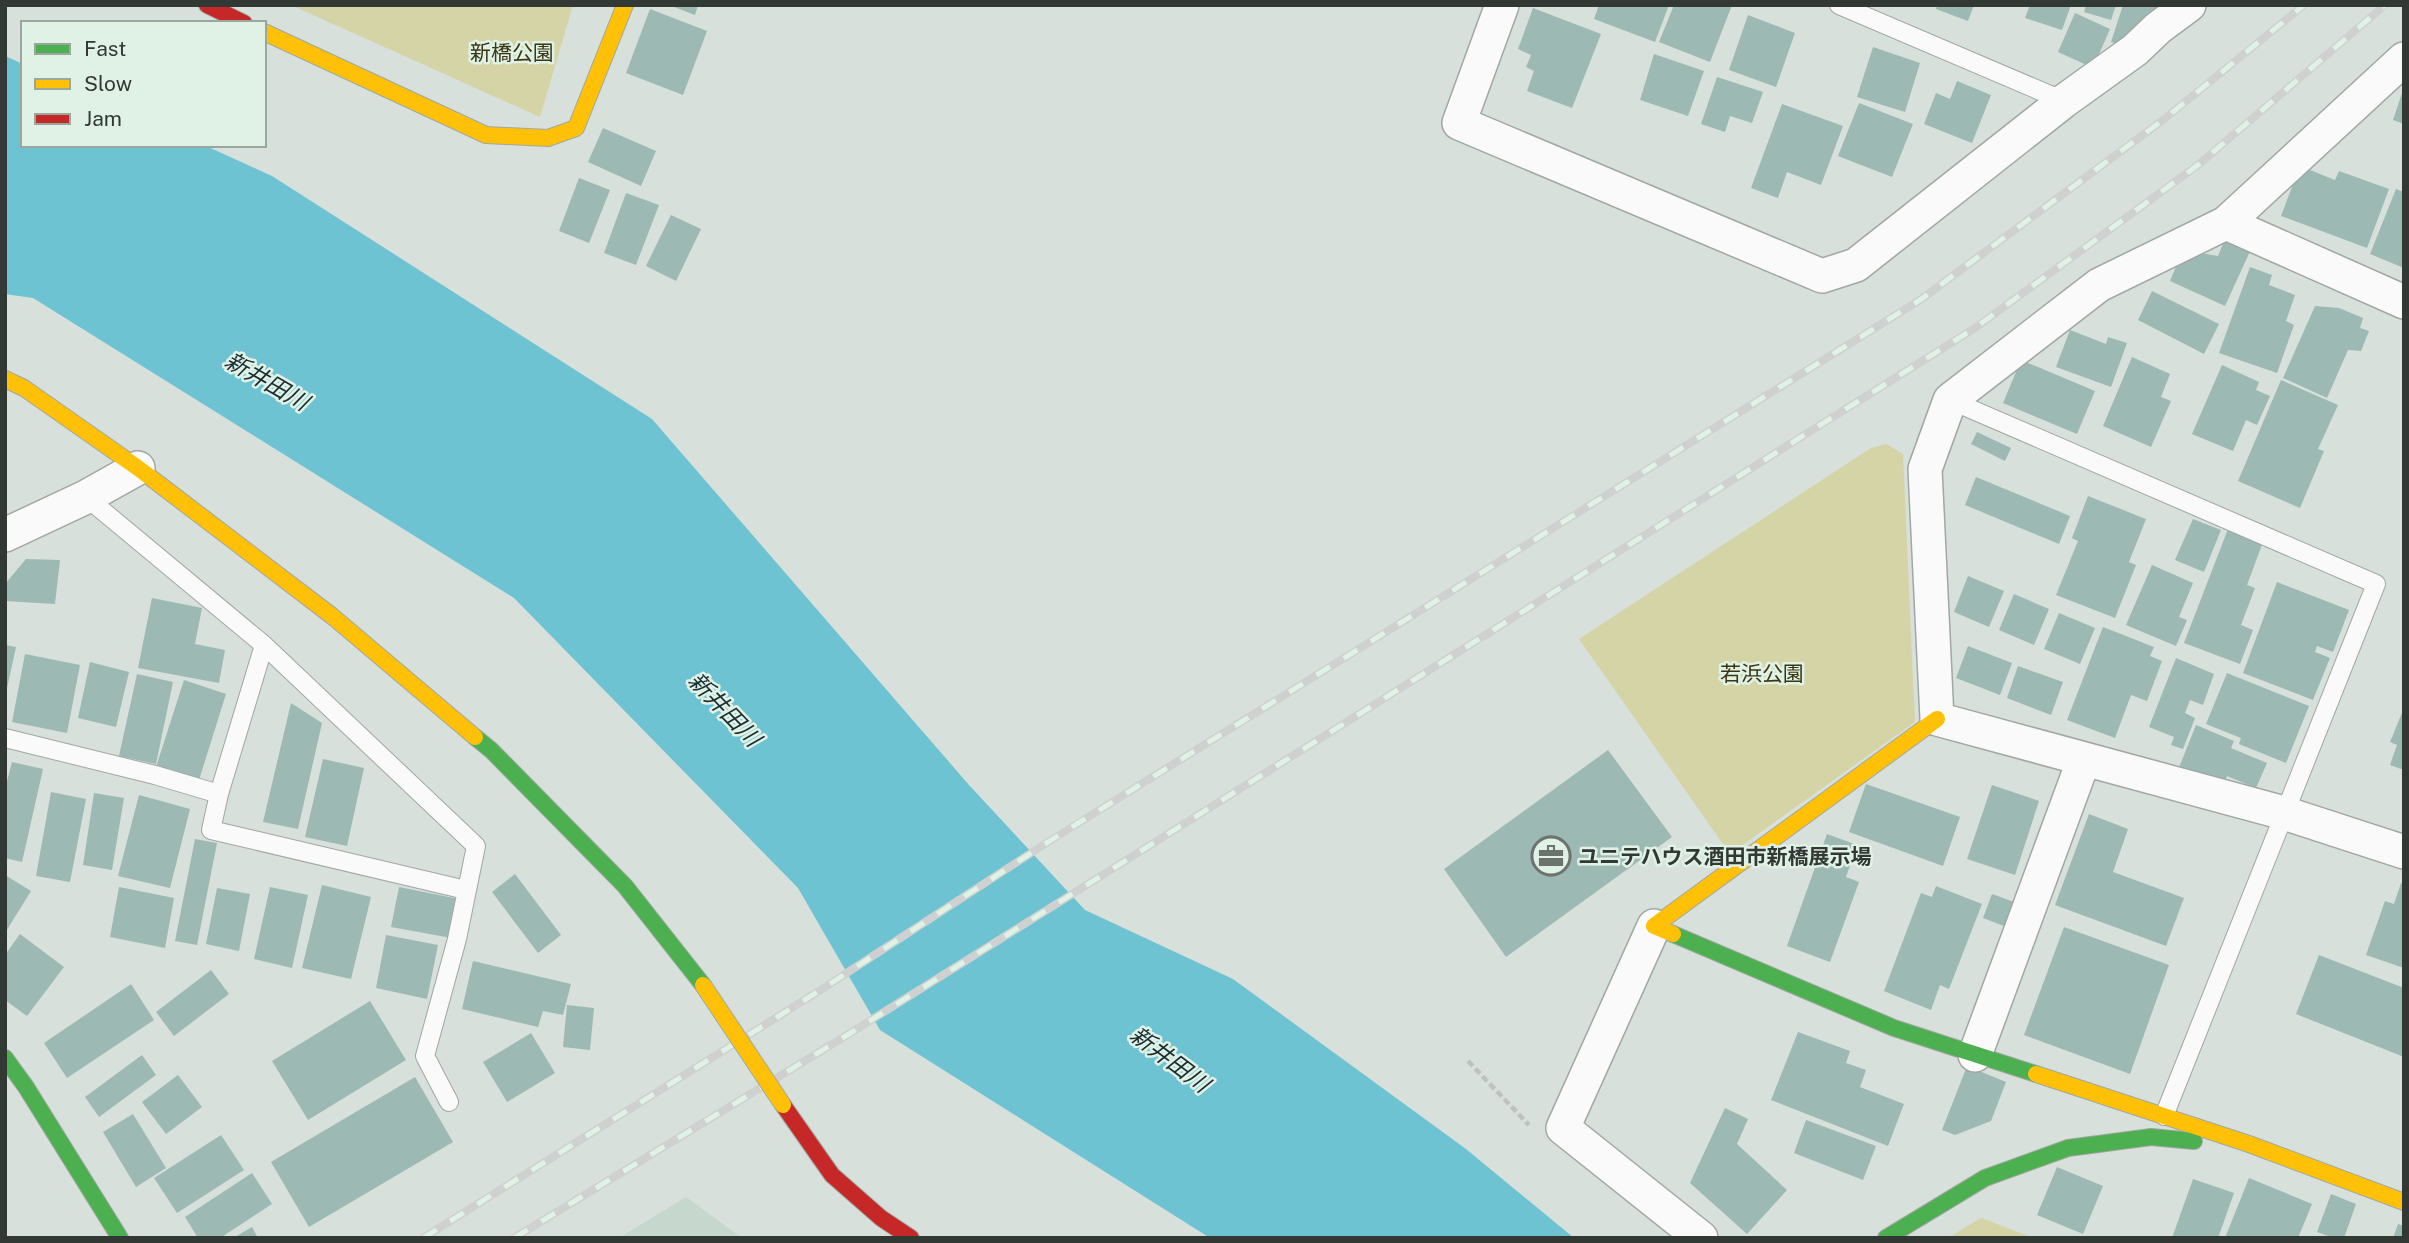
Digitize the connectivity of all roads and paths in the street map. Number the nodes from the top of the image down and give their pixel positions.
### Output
1 (207, 5) edge
2 (625, 5) edge
3 (1502, 5) edge
4 (1839, 5) edge
5 (2189, 5) edge
6 (240, 21) edge
7 (266, 33) edge
8 (2404, 59) edge
9 (2064, 101) junction
10 (2226, 223) junction
11 (2404, 302) edge
12 (5, 379) edge
13 (1950, 400) junction
14 (138, 468) junction
15 (86, 497) junction
16 (5, 535) edge
17 (264, 645) junction
18 (1937, 719) junction
19 (5, 737) edge
20 (2084, 759) junction
21 (219, 794) junction
22 (2284, 813) junction
23 (2404, 852) edge
24 (466, 890) junction
25 (1654, 926) junction
26 (1975, 1055) junction
27 (5, 1058) edge
28 (449, 1102) dead end
29 (2164, 1116) junction
30 (2249, 1144) junction
31 (2404, 1202) edge
32 (120, 1238) edge
33 (911, 1238) edge
34 (1701, 1238) edge
35 (1886, 1238) edge

1 - 6 street
2 - 7 street
3 - 9 street
4 - 9 lane
5 - 9 street
8 - 10 street
10 - 11 street
10 - 13 street
12 - 14 street
13 - 18 street
13 - 22 lane
14 - 15 street
14 - 33 street, bridge
15 - 16 street
15 - 17 lane
17 - 21 lane
17 - 24 lane
18 - 20 street
18 - 25 street
19 - 21 lane
20 - 22 street
20 - 26 street
21 - 24 lane
22 - 23 street
22 - 29 lane
24 - 28 lane
25 - 26 street
25 - 34 street
26 - 29 street
27 - 32 street
29 - 30 street
30 - 31 street
30 - 35 street

